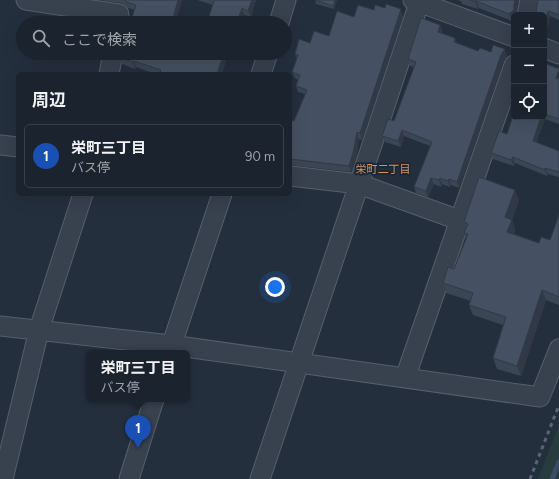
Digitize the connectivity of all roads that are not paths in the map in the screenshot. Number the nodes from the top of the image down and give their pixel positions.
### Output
1 (26, 0) edge
2 (286, 0) edge
3 (530, 0) edge
4 (417, 1) edge
5 (528, 12) edge
6 (119, 16) edge
7 (281, 16) edge
8 (511, 36) edge
9 (547, 49) edge
10 (559, 54) edge
11 (112, 60) edge
12 (265, 60) edge
13 (110, 72) edge
14 (261, 72) edge
15 (511, 73) edge
16 (0, 145) edge
17 (16, 146) edge
18 (292, 176) edge
19 (360, 184) junction
20 (82, 196) edge
21 (221, 196) edge
22 (459, 220) junction
23 (0, 326) edge
24 (39, 330) junction
25 (170, 349) edge
26 (559, 349) edge
27 (190, 351) edge
28 (300, 363) junction
29 (405, 378) junction
30 (153, 402) edge
31 (3, 479) edge
32 (129, 479) edge
33 (260, 479) edge

1 - 6 street
2 - 7 street
3 - 5 street
4 - 8 street
4 - 19 street
9 - 10 street
11 - 13 street
12 - 14 street
15 - 22 street
16 - 17 street
18 - 19 street
19 - 22 street
19 - 28 street
20 - 24 street
21 - 25 street
22 - 29 street
23 - 24 street
24 - 25 street
24 - 31 street
26 - 29 street
27 - 28 street
28 - 29 street
28 - 33 street
30 - 32 street

